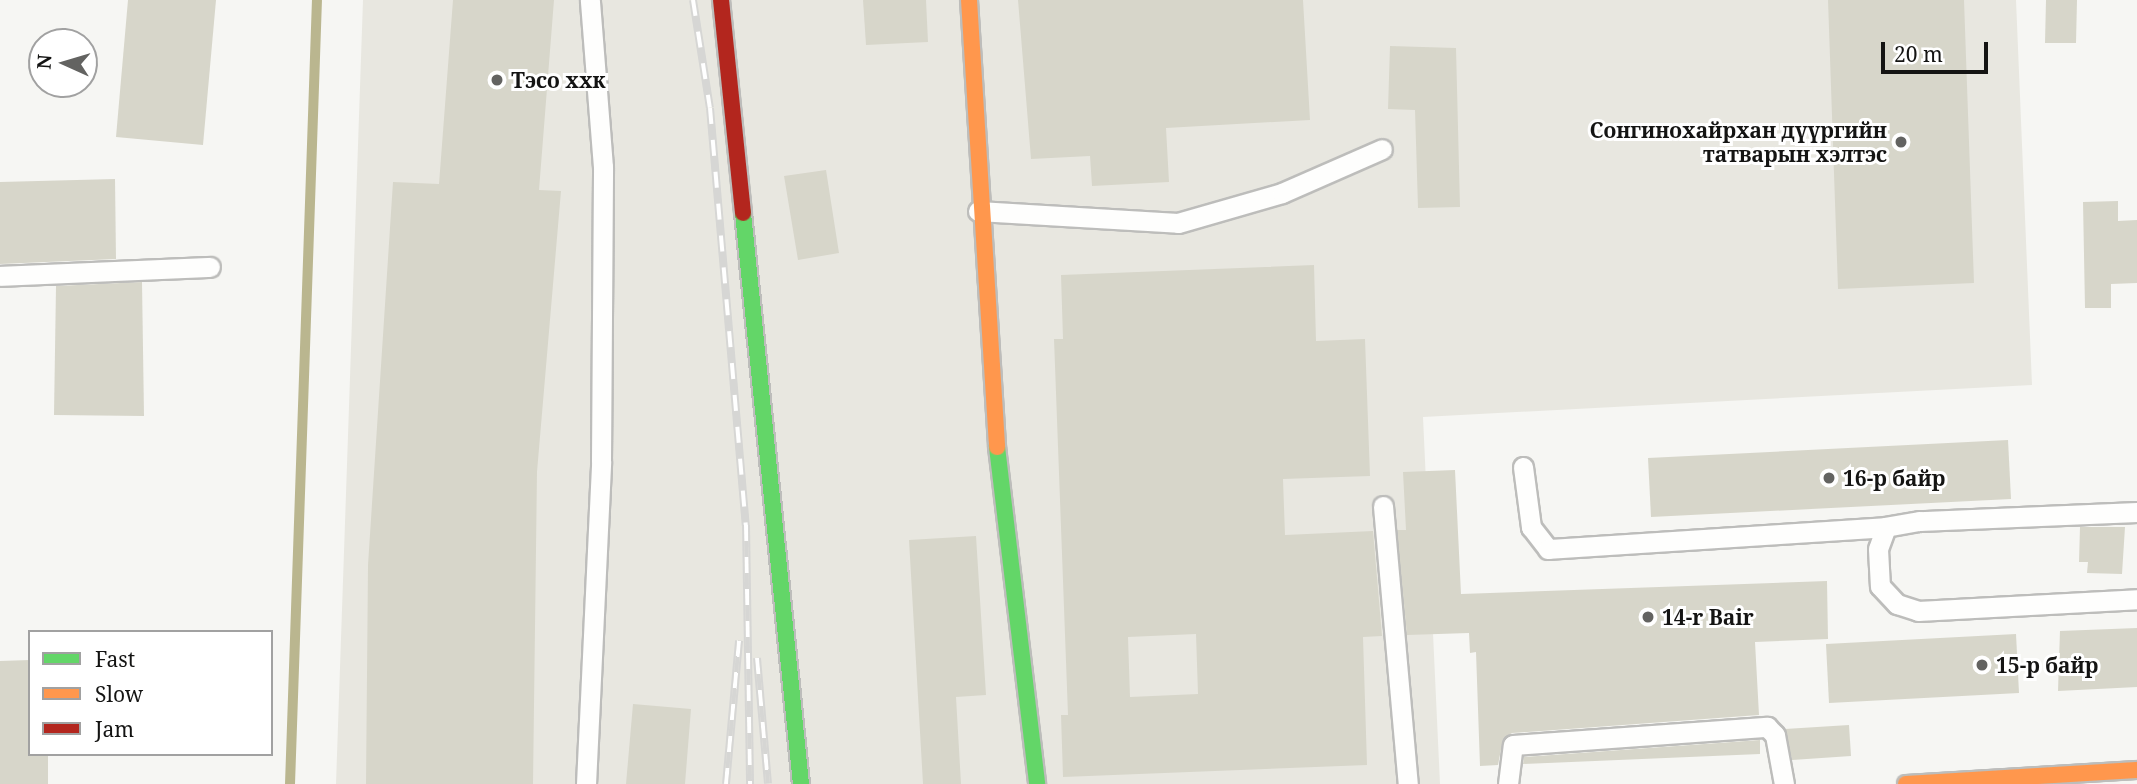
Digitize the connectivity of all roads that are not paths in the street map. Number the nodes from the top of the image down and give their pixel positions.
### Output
1 (590, 0) edge
2 (720, 0) edge
3 (969, 0) edge
4 (1382, 149) dead end
5 (978, 211) junction
6 (210, 267) dead end
7 (0, 276) edge
8 (1523, 467) dead end
9 (1383, 506) dead end
10 (2137, 512) edge
11 (1886, 527) junction
12 (2137, 599) edge
13 (2137, 770) edge
14 (586, 784) edge
15 (801, 784) edge
16 (1037, 784) edge
17 (1408, 784) edge
18 (1508, 784) edge
19 (1784, 784) edge
20 (1906, 784) edge

1 - 14 lane
2 - 15 street
3 - 5 street
4 - 5 lane
5 - 16 street
6 - 7 lane
8 - 11 lane
9 - 17 lane
10 - 11 lane
11 - 12 lane
13 - 20 street
18 - 19 lane

